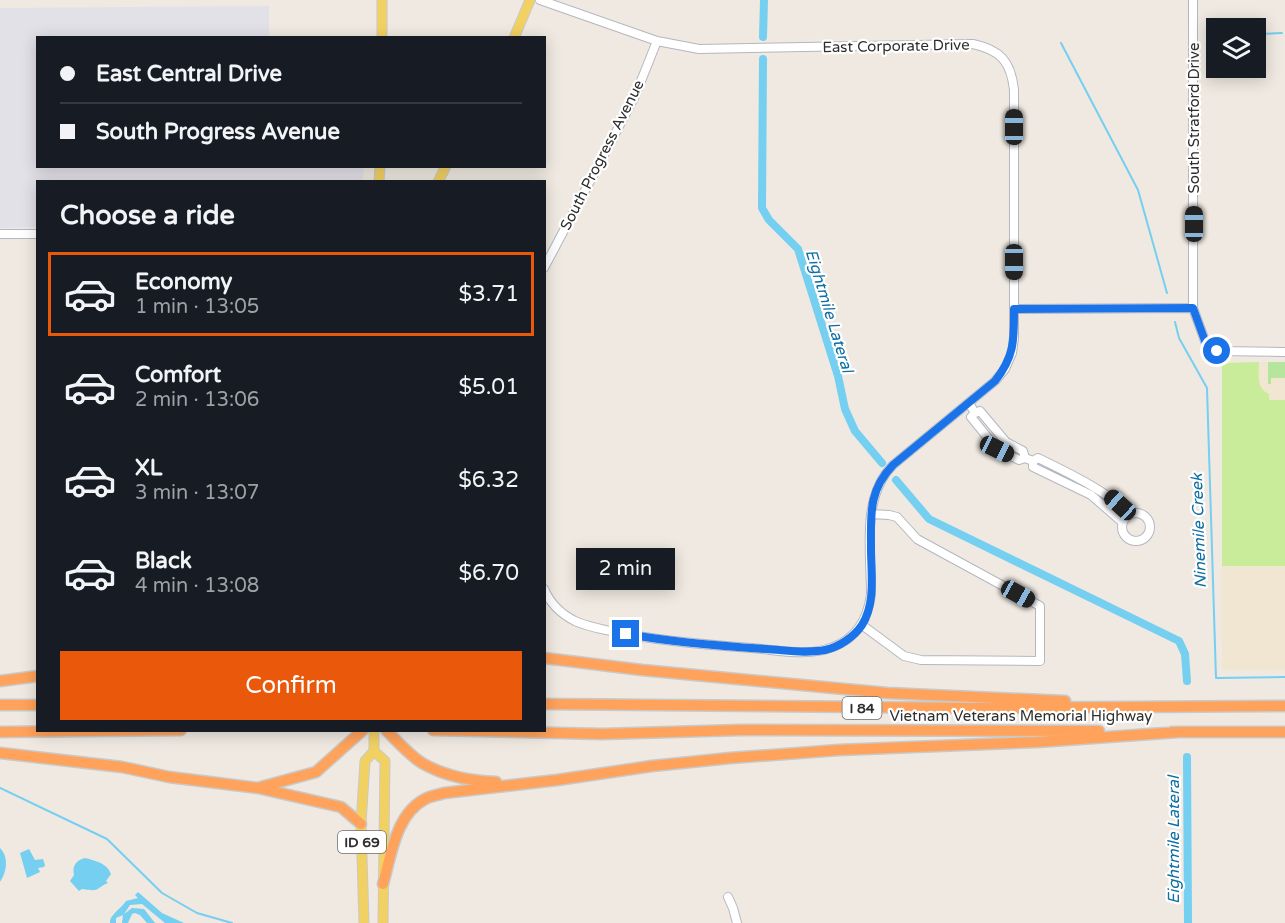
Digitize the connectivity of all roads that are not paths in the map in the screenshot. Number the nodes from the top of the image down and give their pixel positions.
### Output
1 (382, 0) edge
2 (530, 0) edge
3 (540, 0) edge
4 (1193, 0) edge
5 (382, 36) edge
6 (515, 36) edge
7 (657, 41) junction
8 (0, 234) edge
9 (36, 234) edge
10 (546, 264) edge
11 (1193, 308) junction
12 (1014, 309) junction
13 (1285, 352) edge
14 (969, 403) junction
15 (1029, 459) junction
16 (1130, 513) junction
17 (871, 514) junction
18 (1122, 522) junction
19 (546, 592) edge
20 (862, 625) junction
21 (546, 658) edge
22 (36, 676) edge
23 (0, 681) edge
24 (546, 704) edge
25 (0, 705) edge
26 (36, 705) edge
27 (1179, 706) junction
28 (1285, 706) edge
29 (0, 732) edge
30 (36, 732) edge
31 (361, 732) edge
32 (374, 732) edge
33 (388, 732) edge
34 (518, 732) edge
35 (1179, 732) junction
36 (1285, 732) edge
37 (374, 751) junction
38 (0, 753) edge
39 (524, 784) junction
40 (258, 788) junction
41 (361, 824) junction
42 (383, 884) junction
43 (728, 897) dead end
44 (364, 923) edge
45 (383, 923) edge
46 (737, 923) edge

1 - 5 main road
2 - 6 main road
3 - 7 street, East Corporate Drive
4 - 11 street, South Stratford Drive
7 - 10 street, South Progress Avenue
7 - 12 street, East Corporate Drive
8 - 9 street
11 - 12 street
11 - 13 street, South Stratford Drive
12 - 14 street, East Corporate Drive
14 - 15 street
14 - 17 street, East Corporate Drive
15 - 16 street
15 - 18 street
16 - 18 street
16 - 18 street
17 - 20 street, East Corporate Drive
17 - 20 street
19 - 20 street
21 - 27 highway
22 - 23 highway
24 - 27 highway, Vietnam Veterans Memorial Highway / I 84
25 - 26 highway
27 - 28 highway, Vietnam Veterans Memorial Highway / I 84
29 - 30 highway
31 - 40 highway
32 - 37 main road, ID 69
33 - 39 highway
34 - 35 highway, Vietnam Veterans Memorial Highway / I 84
35 - 36 highway, Vietnam Veterans Memorial Highway / I 84
35 - 39 highway
37 - 41 main road, ID 69
37 - 42 main road, ID 69
38 - 40 highway
39 - 42 highway
40 - 41 highway
41 - 44 main road, ID 69
42 - 45 main road, ID 69
43 - 46 street

